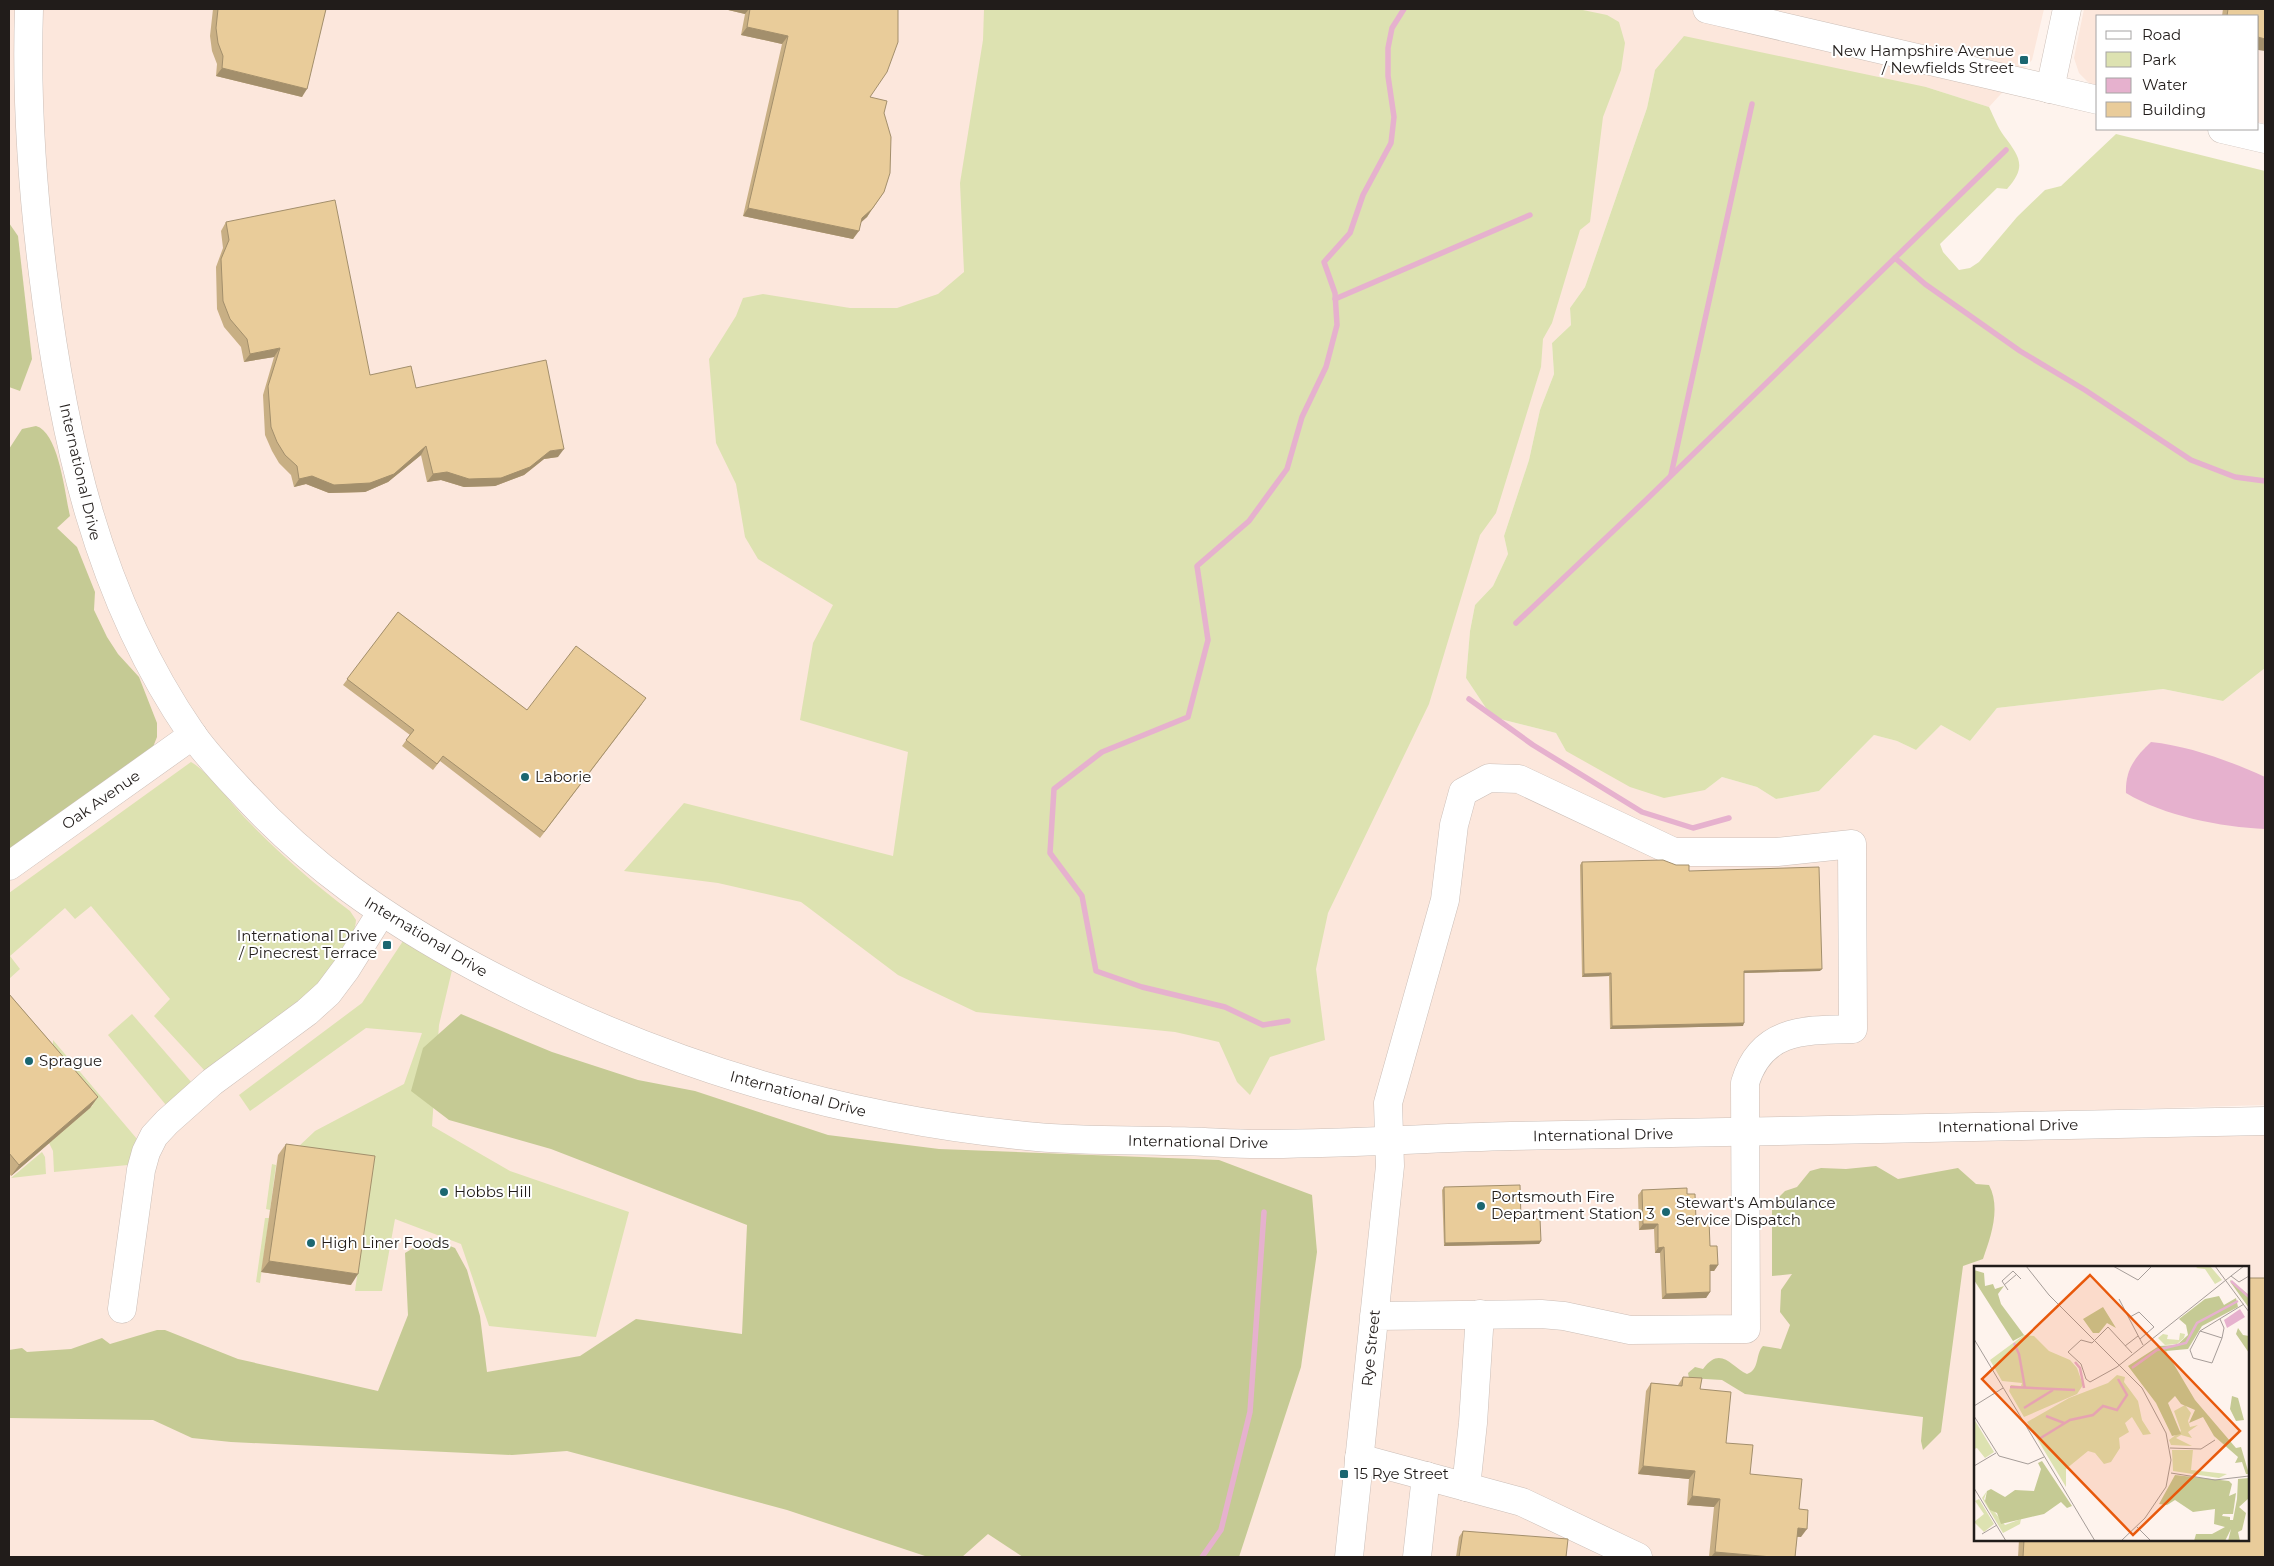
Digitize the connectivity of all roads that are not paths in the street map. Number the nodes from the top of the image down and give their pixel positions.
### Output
1 (29, 9) edge
2 (1707, 9) edge
3 (2066, 9) edge
4 (2050, 89) junction
5 (19, 90) edge
6 (2096, 100) edge
7 (2226, 130) edge
8 (2265, 139) edge
9 (193, 735) junction
10 (9, 866) edge
11 (381, 913) junction
12 (2265, 1121) edge
13 (1745, 1133) junction
14 (1389, 1139) junction
15 (122, 1309) dead end
16 (1480, 1314) junction
17 (1374, 1316) junction
18 (1359, 1458) junction
19 (1426, 1476) junction
20 (1466, 1487) junction
21 (1622, 1554) edge
22 (1349, 1557) edge
23 (1417, 1557) edge

1 - 5 street, International Drive
2 - 4 street
3 - 4 street
4 - 6 street
5 - 9 street, International Drive
7 - 8 street
9 - 10 street, Oak Avenue
9 - 11 street, International Drive
11 - 14 street, International Drive
11 - 15 street
12 - 13 street, International Drive
13 - 14 street, International Drive
13 - 14 street, Rye Street
13 - 16 street
14 - 17 street, Rye Street
16 - 17 street
16 - 20 street
17 - 18 street, Rye Street
18 - 19 street
18 - 22 street, Rye Street
19 - 20 street
19 - 23 street
20 - 21 street

